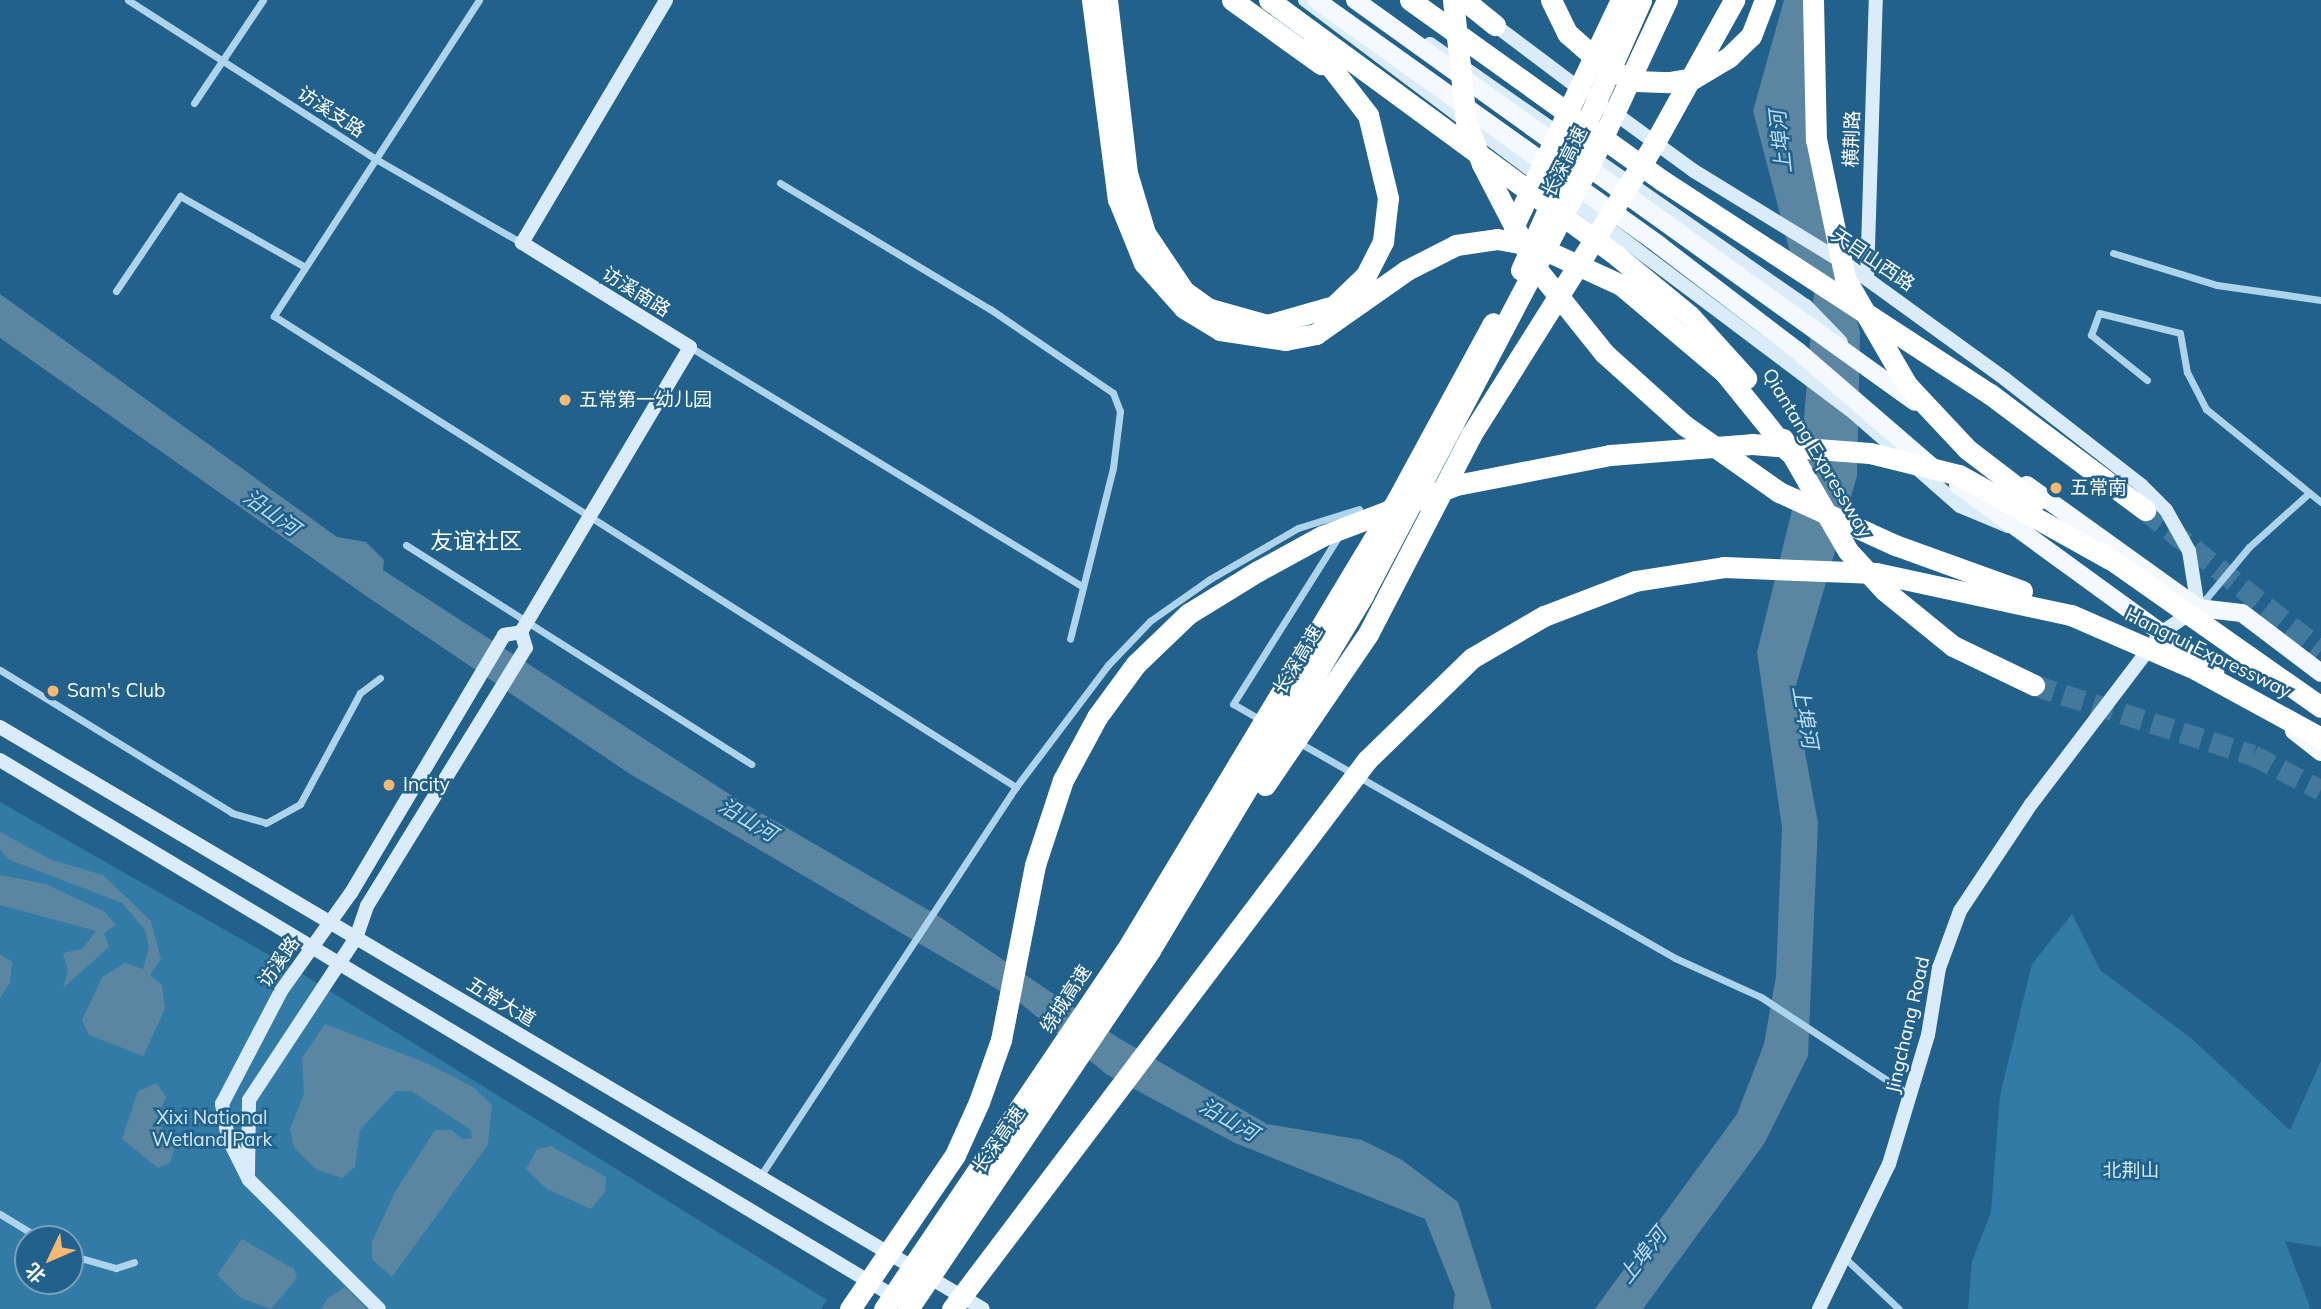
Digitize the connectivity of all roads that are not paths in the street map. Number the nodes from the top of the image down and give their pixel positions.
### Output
1 (128, 0) edge
2 (263, 0) edge
3 (479, 0) edge
4 (666, 0) edge
5 (1092, 0) edge
6 (1107, 0) edge
7 (1232, 0) edge
8 (1267, 0) edge
9 (1305, 0) edge
10 (1316, 0) edge
11 (1356, 0) edge
12 (1410, 0) edge
13 (1453, 0) edge
14 (1462, 0) edge
15 (1551, 0) edge
16 (1621, 0) edge
17 (1641, 0) edge
18 (1667, 0) edge
19 (1734, 0) edge
20 (1765, 0) edge
21 (1813, 0) edge
22 (1876, 0) edge
23 (1495, 25) joint
24 (222, 60) junction
25 (194, 103) dead end
26 (1113, 111) junction
27 (1368, 115) junction
28 (374, 158) junction
29 (780, 183) dead end
30 (522, 243) junction
31 (2113, 253) dead end
32 (303, 266) junction
33 (1867, 279) junction
34 (1517, 280) junction
35 (116, 291) dead end
36 (2321, 300) edge
37 (690, 347) junction
38 (1798, 361) junction
39 (2147, 380) dead end
40 (1791, 456) junction
41 (2309, 493) junction
42 (2321, 502) edge
43 (2145, 510) tunnel mouth
44 (591, 515) junction
45 (406, 545) dead end
46 (2109, 559) junction
47 (1080, 585) junction
48 (1354, 590) junction
49 (2198, 608) junction
50 (2071, 615) junction
51 (524, 627) junction
52 (2161, 633) junction
53 (1070, 639) dead end
54 (0, 670) edge
55 (2321, 673) edge
56 (380, 678) dead end
57 (2034, 685) tunnel mouth
58 (2321, 707) edge
59 (0, 727) edge
60 (2321, 738) edge
61 (2321, 752) edge
62 (0, 760) edge
63 (751, 764) dead end
64 (1016, 787) junction
65 (332, 922) junction
66 (356, 938) junction
67 (1140, 947) junction
68 (312, 949) junction
69 (338, 965) junction
70 (1041, 1080) joint
71 (1912, 1097) junction
72 (759, 1179) junction
73 (249, 1180) junction
74 (0, 1214) edge
75 (18, 1225) edge
76 (948, 1235) junction
77 (84, 1259) edge
78 (1847, 1260) junction
79 (134, 1262) dead end
80 (379, 1309) edge
81 (850, 1309) edge
82 (884, 1309) edge
83 (908, 1309) edge
84 (914, 1309) edge
85 (952, 1309) edge
86 (983, 1309) edge
87 (1819, 1309) edge
88 (1899, 1309) edge

1 - 24 street, 访溪支路
2 - 24 street
3 - 28 street
4 - 30 main road
5 - 26 highway
6 - 26 highway
7 - 27 highway
8 - 27 highway
8 - 40 highway, Qiantang Expressway
9 - 38 main road
10 - 38 main road
11 - 49 main road
12 - 43 highway
13 - 50 highway
14 - 23 highway
15 - 20 highway
16 - 34 highway
17 - 34 highway, 长深高速
18 - 48 highway, 长深高速
19 - 67 highway
21 - 46 highway
22 - 33 main road, 横荆路
23 - 33 main road, 天目山西路
24 - 25 street
24 - 28 street, 访溪支路
26 - 27 highway
26 - 40 highway
28 - 30 street, 访溪支路
28 - 32 street
29 - 47 street
30 - 37 main road, 访溪南路
31 - 36 street
32 - 35 street
32 - 44 street
33 - 49 main road, 天目山西路
34 - 48 highway, 长深高速
37 - 44 main road
37 - 47 street
38 - 52 main road
39 - 41 street
40 - 57 highway, Qiantang Expressway
41 - 42 street
41 - 49 street
44 - 51 main road
44 - 64 street
45 - 51 street
46 - 58 highway, Hangrui Expressway
46 - 81 highway
47 - 53 street
48 - 67 highway, 长深高速
49 - 52 main road, Jingchang Road
49 - 55 main road
50 - 60 highway, Hangrui Expressway
50 - 85 highway
51 - 63 street
51 - 65 main road, 访溪路
51 - 66 main road
52 - 61 main road
52 - 71 main road, Jingchang Road
54 - 56 street
59 - 65 main road, 五常大道
62 - 68 main road
64 - 71 street
64 - 72 street
65 - 66 main road, 五常大道
65 - 68 main road, 访溪路
66 - 69 main road
66 - 72 main road, 五常大道
67 - 70 highway, 绕城高速
67 - 76 highway, 长深高速
68 - 69 main road
68 - 73 main road, 访溪路
69 - 73 main road
69 - 84 main road
70 - 76 highway, 长深高速
71 - 78 main road, Jingchang Road
72 - 86 main road, 五常大道
73 - 80 main road, 访溪路
74 - 75 street
76 - 82 highway, 长深高速
76 - 83 highway, 长深高速
77 - 79 street
78 - 87 main road, Jingchang Road
78 - 88 street

